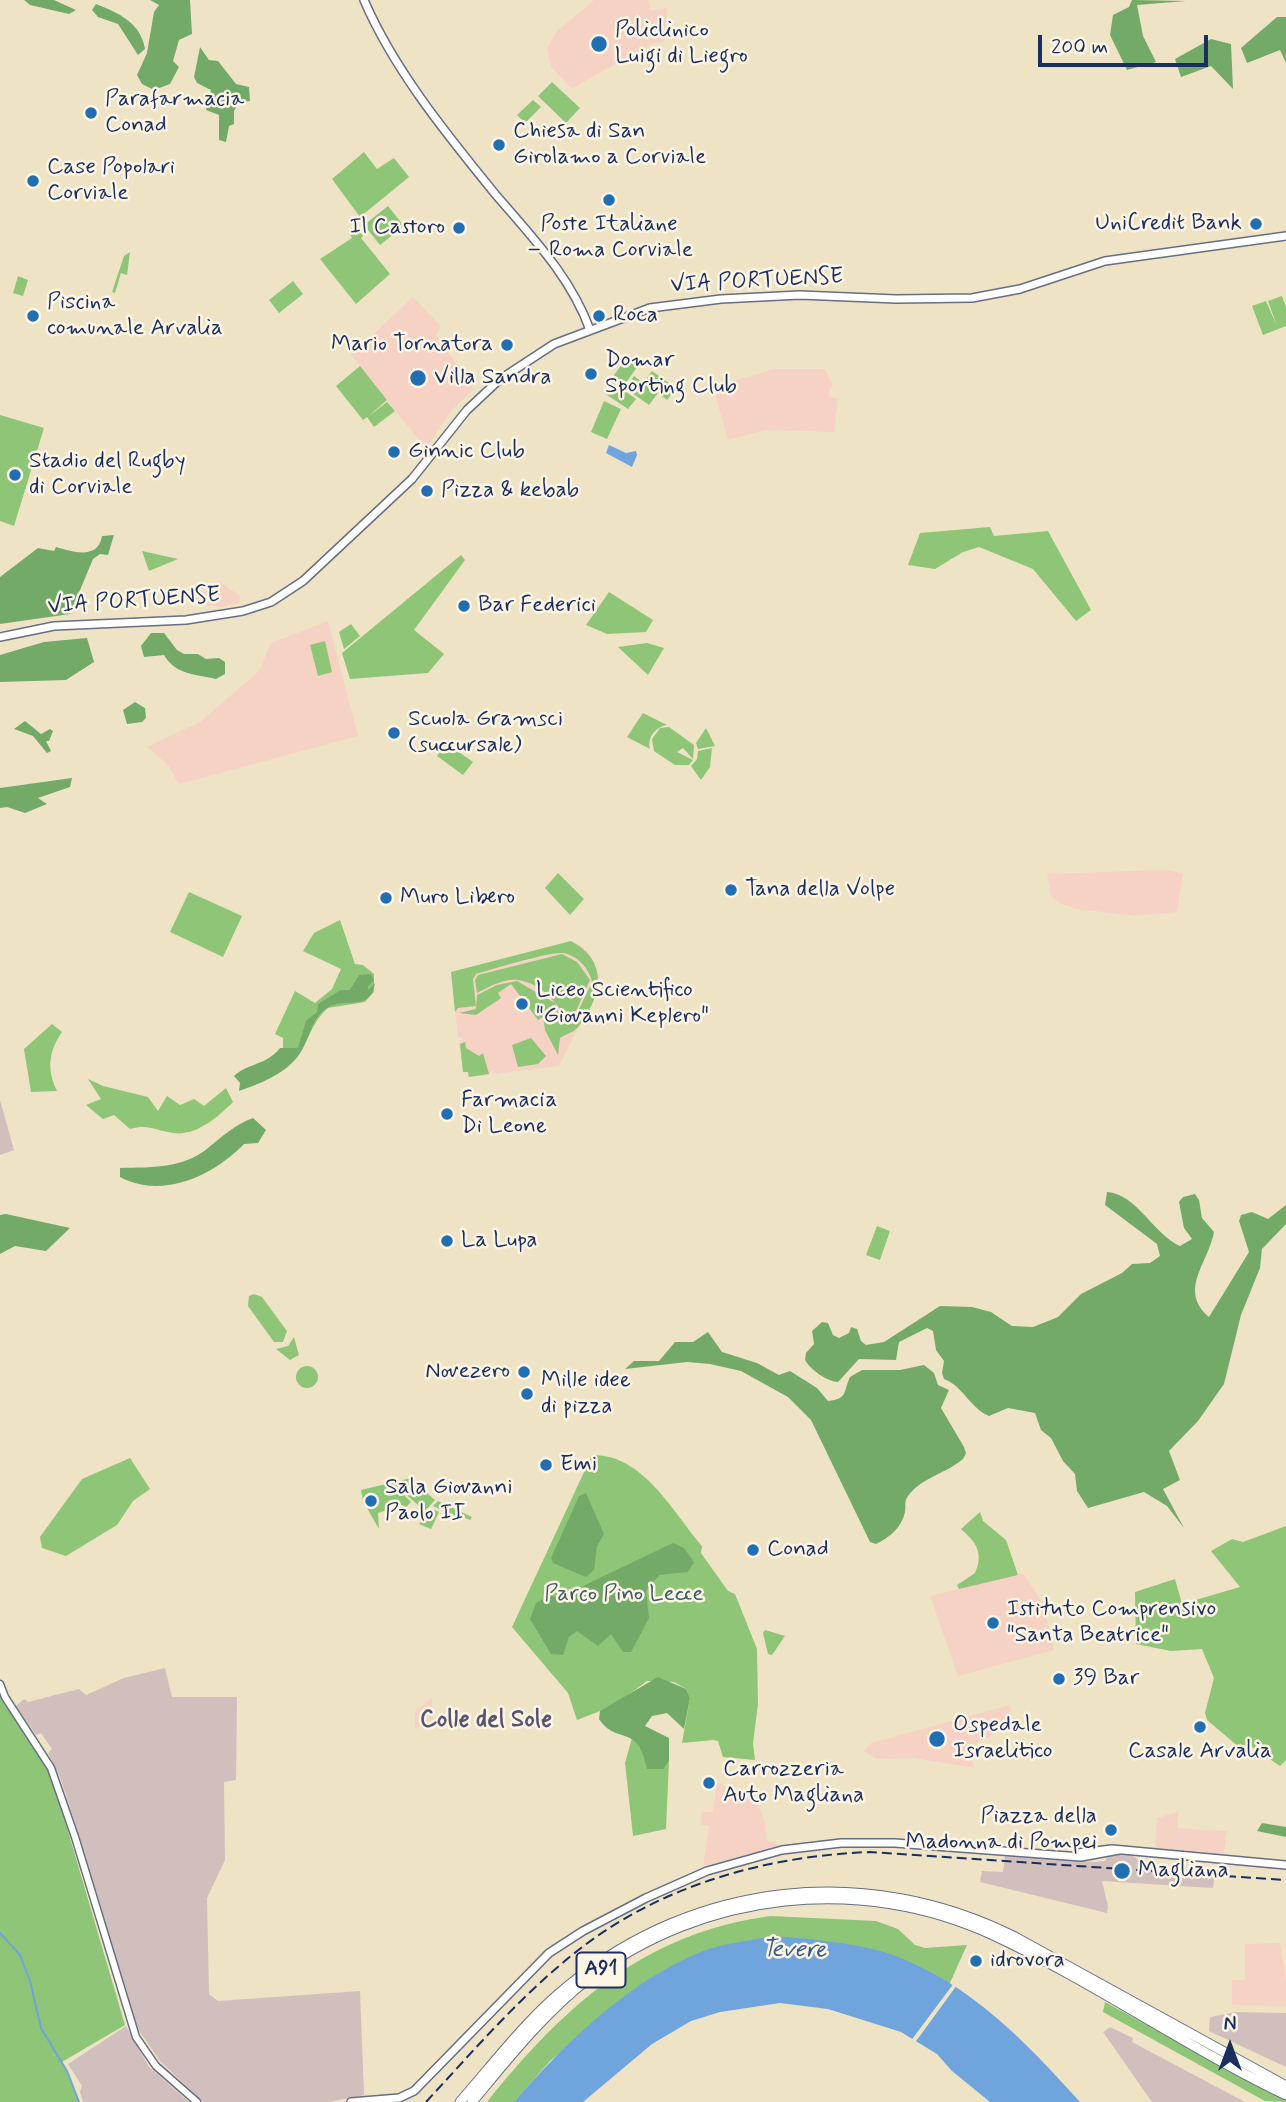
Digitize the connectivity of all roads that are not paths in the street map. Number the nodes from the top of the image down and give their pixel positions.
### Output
1 (364, 0) edge
2 (1286, 236) edge
3 (590, 330) junction
4 (0, 636) edge
5 (0, 1684) edge
6 (1286, 1865) edge
7 (772, 1898) junction
8 (959, 1917) junction
9 (1286, 2086) edge
10 (1286, 2095) edge
11 (197, 2102) edge
12 (351, 2102) edge
13 (460, 2102) edge
14 (472, 2102) edge

1 - 3 main road
2 - 3 main road, VIA PORTUENSE
3 - 4 main road, VIA PORTUENSE
5 - 11 street
6 - 12 main road
7 - 8 highway, A91
7 - 13 highway, A91
7 - 14 highway, A91
8 - 9 highway, A91
8 - 10 highway, A91

